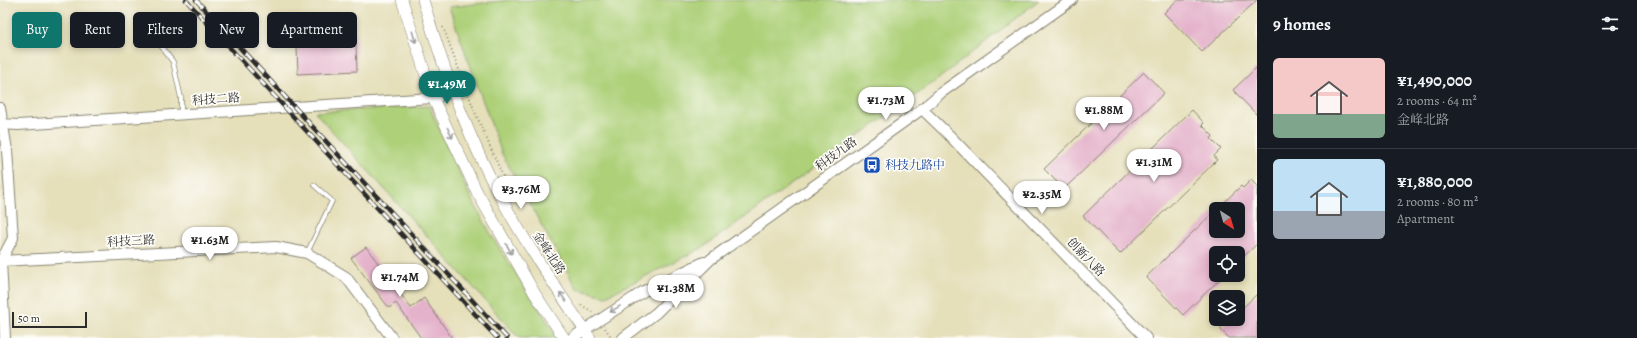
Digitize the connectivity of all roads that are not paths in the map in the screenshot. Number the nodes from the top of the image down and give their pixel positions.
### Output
1 (402, 0) edge
2 (423, 0) edge
3 (1072, 0) edge
4 (162, 48) edge
5 (454, 92) junction
6 (433, 98) junction
7 (0, 108) edge
8 (922, 109) junction
9 (181, 114) junction
10 (1, 124) edge
11 (314, 185) dead end
12 (307, 253) junction
13 (711, 259) junction
14 (0, 260) edge
15 (588, 334) edge
16 (5, 338) edge
17 (392, 338) edge
18 (564, 338) edge
19 (572, 338) edge
20 (622, 338) edge
21 (1146, 338) edge

1 -> 6 main road
2 - 5 main road, 金峰北路
3 - 8 street, 科技九路
4 - 9 lane
5 - 6 street, 科技二路
15 -> 5 main road, 金峰北路
6 - 9 street, 科技二路
6 -> 18 main road
7 - 10 street
8 - 13 street, 科技九路
8 - 21 street, 创新八路
9 - 10 street, 科技二路
10 - 14 street
11 - 12 lane
12 - 14 street, 科技三路
12 - 17 street, 科技三路
13 -> 15 street, 科技九路
13 - 20 street, 科技九路
14 - 16 street
15 - 19 street, 科技九路

